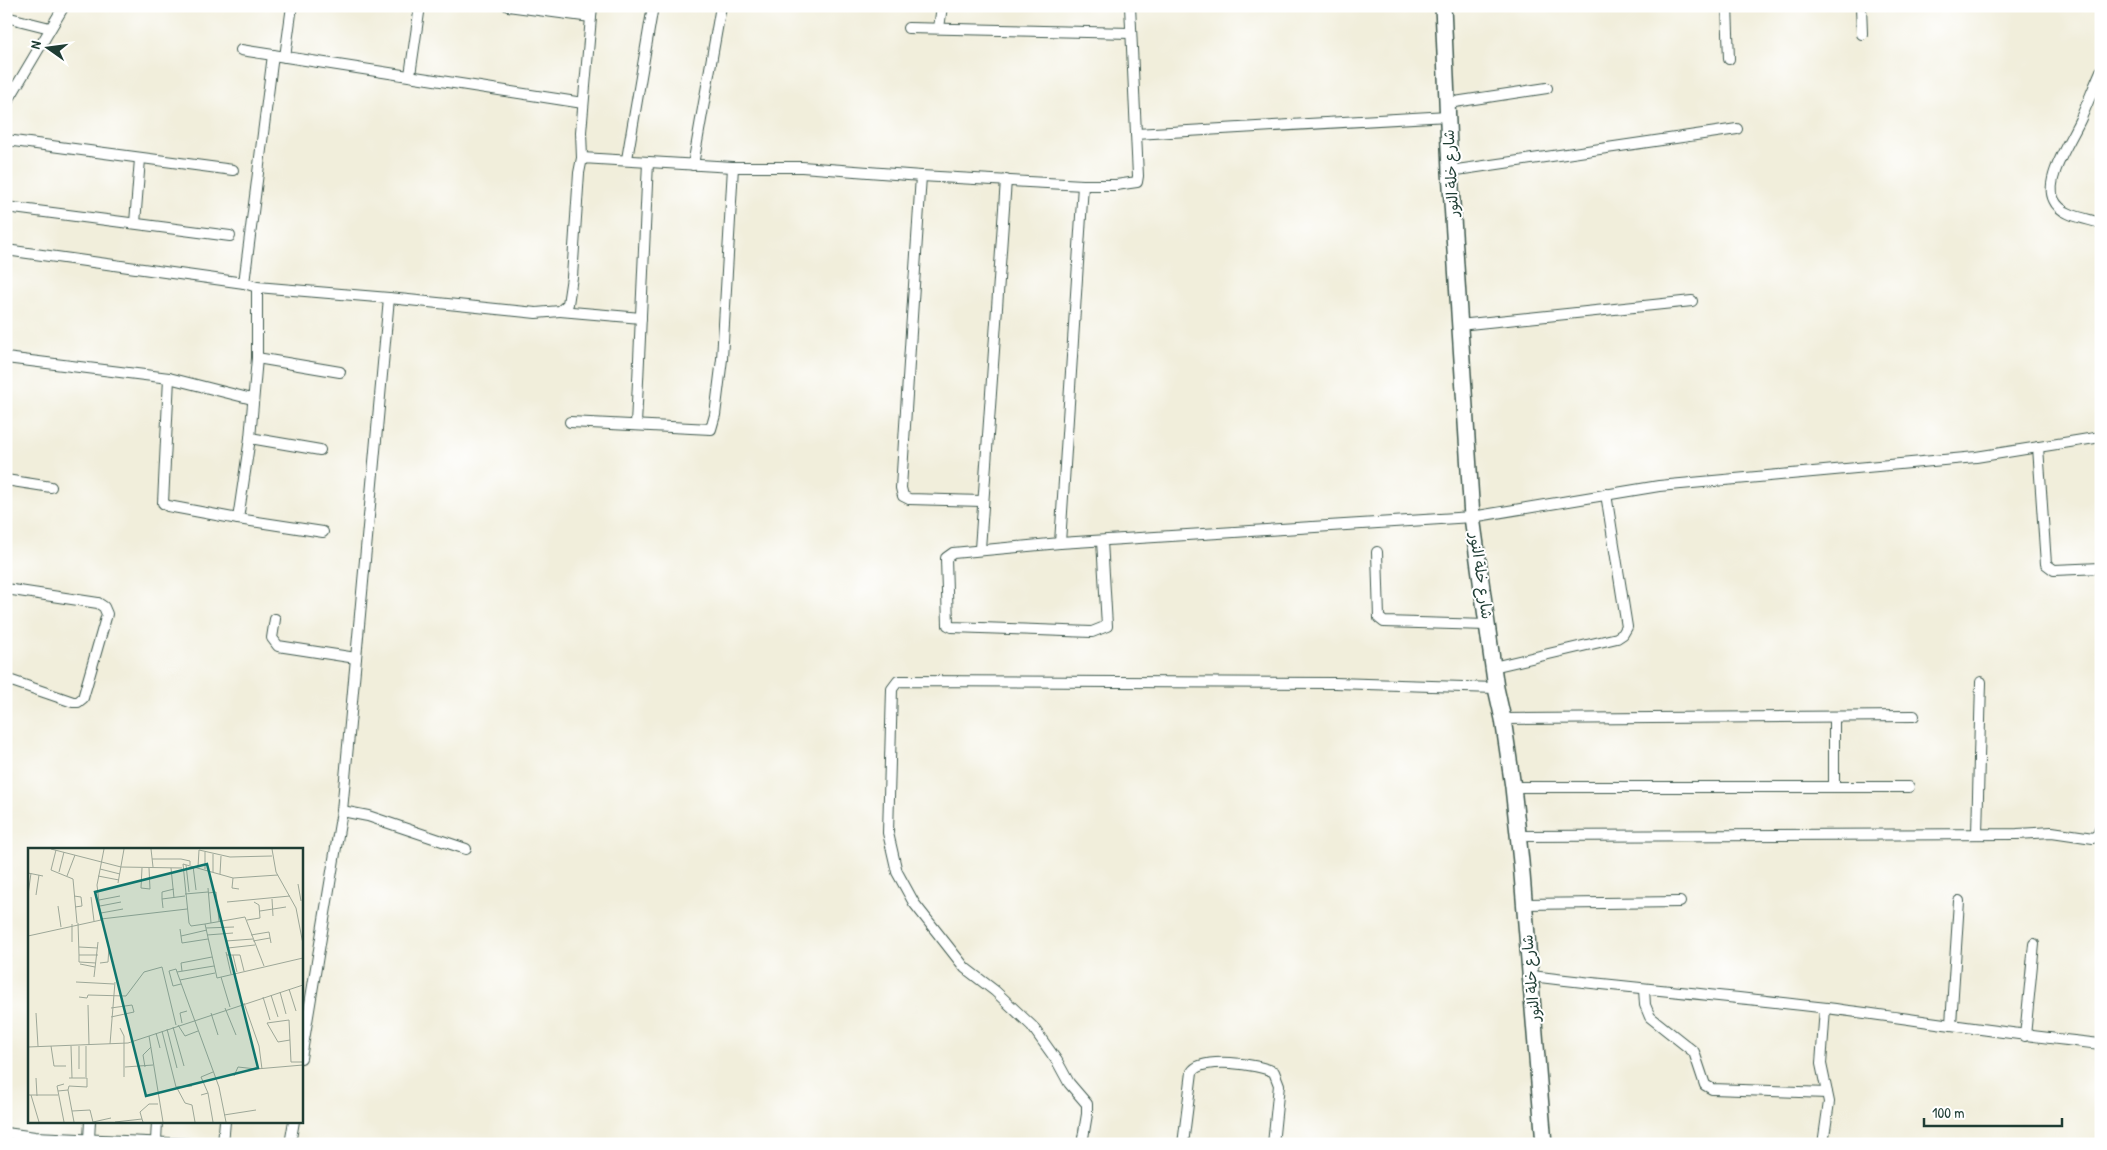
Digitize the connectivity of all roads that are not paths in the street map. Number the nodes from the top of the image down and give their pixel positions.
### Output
1 (64, 6) edge
2 (292, 6) edge
3 (420, 6) edge
4 (508, 6) edge
5 (592, 6) edge
6 (653, 6) edge
7 (721, 6) edge
8 (942, 6) edge
9 (1130, 6) edge
10 (1443, 6) edge
11 (1727, 6) edge
12 (1861, 6) edge
13 (6, 17) edge
14 (591, 17) junction
15 (50, 28) junction
16 (908, 28) dead end
17 (939, 28) junction
18 (1131, 33) junction
19 (1862, 34) dead end
20 (241, 50) dead end
21 (273, 55) junction
22 (285, 57) junction
23 (1729, 60) dead end
24 (2101, 71) edge
25 (410, 75) junction
26 (1547, 88) dead end
27 (9, 93) edge
28 (583, 103) junction
29 (6, 104) edge
30 (1448, 110) junction
31 (1736, 129) dead end
32 (1136, 134) junction
33 (6, 140) edge
34 (582, 158) junction
35 (140, 159) junction
36 (626, 159) junction
37 (648, 162) junction
38 (693, 165) junction
39 (733, 167) junction
40 (232, 170) dead end
41 (1450, 171) junction
42 (921, 176) junction
43 (1006, 180) junction
44 (1083, 185) junction
45 (6, 207) edge
46 (135, 223) junction
47 (2101, 223) edge
48 (230, 236) dead end
49 (6, 250) edge
50 (244, 283) junction
51 (257, 287) junction
52 (389, 298) junction
53 (1692, 301) dead end
54 (560, 311) junction
55 (641, 318) junction
56 (1459, 325) junction
57 (6, 358) edge
58 (257, 358) junction
59 (340, 372) dead end
60 (169, 378) junction
61 (252, 399) junction
62 (570, 422) dead end
63 (636, 426) junction
64 (2101, 436) edge
65 (250, 438) junction
66 (2038, 447) junction
67 (320, 450) dead end
68 (6, 480) edge
69 (51, 486) dead end
70 (1606, 494) junction
71 (982, 500) junction
72 (1472, 517) junction
73 (238, 519) junction
74 (323, 532) dead end
75 (1102, 541) junction
76 (1060, 543) junction
77 (980, 549) junction
78 (1377, 552) dead end
79 (2101, 568) edge
80 (6, 589) edge
81 (275, 619) dead end
82 (1487, 625) junction
83 (356, 658) junction
84 (1493, 667) junction
85 (6, 679) edge
86 (1981, 682) dead end
87 (1496, 688) junction
88 (1914, 716) dead end
89 (1834, 717) junction
90 (1503, 720) junction
91 (1909, 786) dead end
92 (1513, 787) junction
93 (1834, 787) junction
94 (342, 811) junction
95 (2100, 832) edge
96 (1977, 834) junction
97 (1518, 836) junction
98 (466, 849) dead end
99 (1959, 901) dead end
100 (1680, 902) dead end
101 (1525, 904) junction
102 (2034, 944) dead end
103 (1531, 976) junction
104 (1644, 990) junction
105 (1825, 1008) junction
106 (303, 1024) edge
107 (1952, 1024) junction
108 (2025, 1036) junction
109 (302, 1041) edge
110 (2101, 1044) edge
111 (1827, 1093) junction
112 (90, 1122) edge
113 (157, 1122) edge
114 (225, 1122) edge
115 (294, 1122) edge
116 (6, 1133) edge
117 (89, 1139) junction
118 (156, 1141) junction
119 (191, 1144) edge
120 (223, 1144) edge
121 (290, 1144) edge
122 (1082, 1144) edge
123 (1184, 1144) edge
124 (1273, 1144) edge
125 (1544, 1144) edge
126 (1823, 1144) edge

1 - 15 street
2 - 22 street
3 - 25 street
4 - 14 street
5 - 14 street
6 - 36 street
7 - 38 street
8 - 17 street
9 - 18 street
10 - 30 street, شارع خلة النور
11 - 23 street
12 - 19 street
13 - 15 street
14 - 28 street
15 - 27 street
16 - 17 street
17 - 18 street
18 - 32 street
20 - 21 street
21 - 22 street
21 - 50 street
22 - 25 street
24 - 47 street
25 - 28 street
26 - 30 street
27 - 29 street
28 - 34 street
30 - 32 street
30 - 41 street, شارع خلة النور
31 - 41 street
32 - 44 street
33 - 35 street
34 - 36 street
34 - 54 street
35 - 40 street
35 - 46 street
36 - 37 street
37 - 38 street
37 - 55 street
38 - 39 street
39 - 42 street
39 - 63 street
41 - 56 street, شارع خلة النور
42 - 43 street
42 - 71 street
43 - 44 street
43 - 71 street
44 - 76 street
45 - 46 street
46 - 48 street
49 - 50 street
50 - 51 street
51 - 52 street
51 - 58 street
52 - 54 street
52 - 83 street
53 - 56 street
54 - 55 street
55 - 63 street
56 - 72 street, شارع خلة النور
57 - 60 street
58 - 59 street
58 - 61 street
60 - 61 street
60 - 73 street
61 - 65 street
62 - 63 street
64 - 66 street
65 - 67 street
65 - 73 street
66 - 70 street
66 - 79 street
68 - 69 street
70 - 72 street
70 - 84 street
71 - 77 street
72 - 75 street
72 - 82 street, شارع خلة النور
73 - 74 street
75 - 76 street
75 - 77 street
76 - 77 street
78 - 82 street
80 - 85 street
81 - 83 street
82 - 84 street, شارع خلة النور
83 - 94 street
84 - 87 street, شارع خلة النور
86 - 96 street
87 - 90 street, شارع خلة النور
87 - 122 street
88 - 89 street
89 - 90 street
89 - 93 street
90 - 92 street, شارع خلة النور
91 - 93 street
92 - 93 street
92 - 97 street, شارع خلة النور
94 - 98 street
94 - 106 street
95 - 96 street
96 - 97 street
97 - 101 street, شارع خلة النور
99 - 107 street
100 - 101 street
101 - 103 street, شارع خلة النور
102 - 108 street
103 - 104 street
103 - 125 street, شارع خلة النور
104 - 105 street
104 - 111 street
105 - 107 street
105 - 111 street
106 - 109 street
107 - 108 street
108 - 110 street
111 - 126 street
112 - 117 street
113 - 118 street
114 - 120 street
115 - 121 street
116 - 117 street
117 - 118 street
118 - 119 street
123 - 124 street

